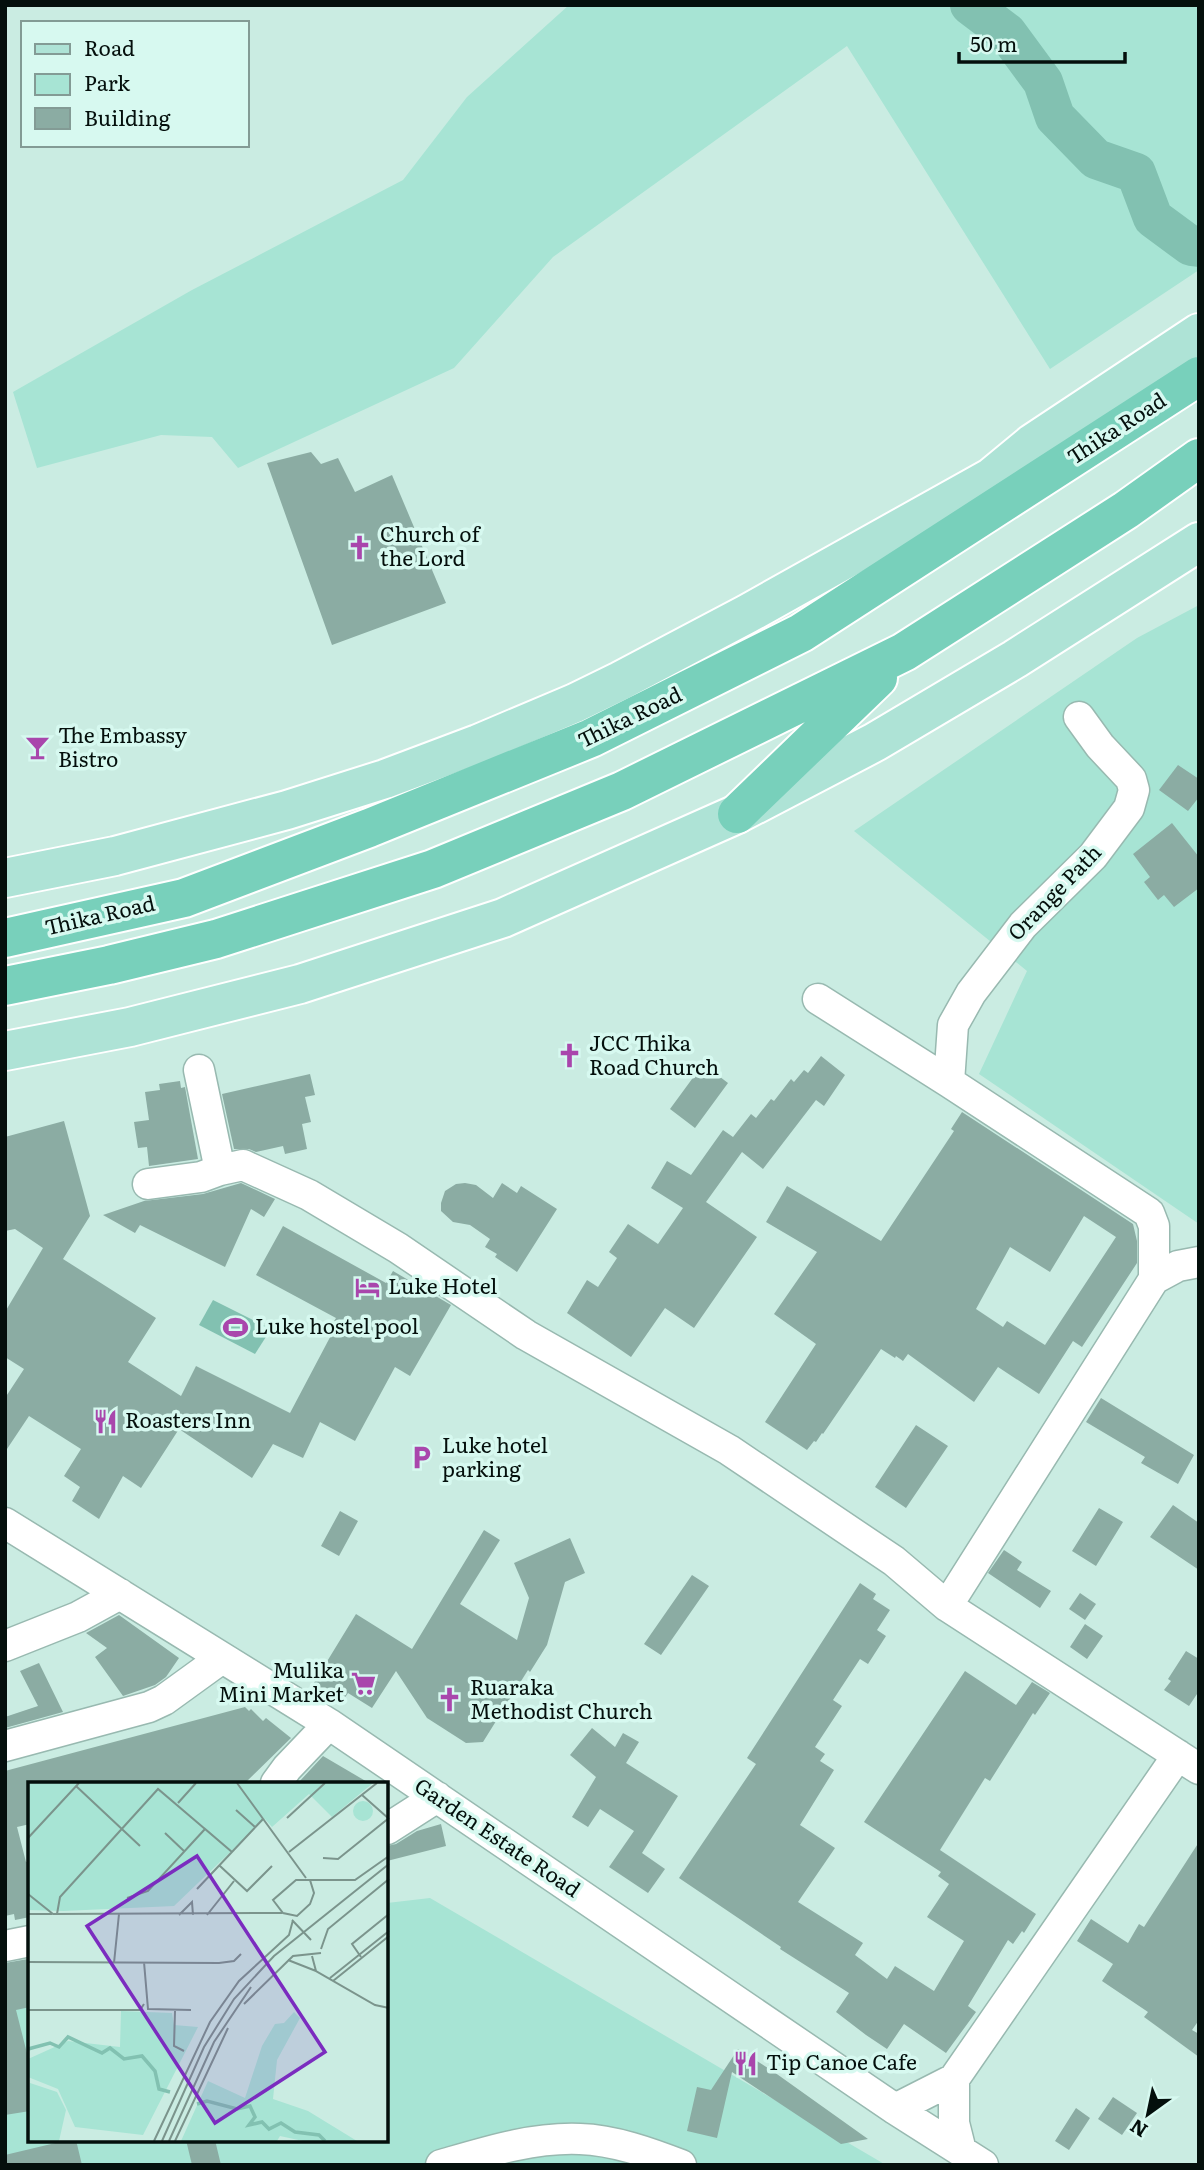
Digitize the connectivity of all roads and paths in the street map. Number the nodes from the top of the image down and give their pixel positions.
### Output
1 (1199, 333) edge
2 (1199, 376) edge
3 (1113, 432) junction
4 (1199, 458) edge
5 (992, 477) junction
6 (1199, 542) edge
7 (904, 652) junction
8 (1079, 717) dead end
9 (737, 814) junction
10 (5, 878) edge
11 (5, 938) edge
12 (5, 986) edge
13 (818, 999) dead end
14 (5, 1051) edge
15 (199, 1070) dead end
16 (949, 1082) junction
17 (220, 1170) junction
18 (148, 1184) dead end
19 (1199, 1262) edge
20 (1154, 1279) junction
21 (5, 1523) edge
22 (120, 1594) junction
23 (947, 1606) junction
24 (5, 1646) edge
25 (222, 1658) junction
26 (329, 1724) junction
27 (5, 1746) edge
28 (1188, 1762) edge
29 (277, 1782) edge
30 (437, 1797) junction
31 (388, 1828) edge
32 (28, 1941) edge
33 (5, 1946) edge
34 (954, 2079) junction
35 (895, 2109) junction
36 (972, 2158) edge
37 (441, 2165) edge
38 (681, 2165) edge

1 - 5 main road, Thika Road
2 - 3 highway, Thika Road
3 - 5 highway
3 - 11 highway, Thika Road
4 - 7 highway
5 - 10 main road, Thika Road
6 - 9 main road
7 - 9 highway
7 - 12 highway
8 - 16 street, Orange Path
9 - 14 main road
13 - 16 street
15 - 17 street
16 - 20 street
17 - 18 street
17 - 23 street
19 - 20 street
20 - 23 street
21 - 22 street, Garden Estate Road
22 - 24 street
22 - 25 street, Garden Estate Road
23 - 28 street
25 - 26 street, Garden Estate Road
25 - 27 street
26 - 29 street
26 - 30 street, Garden Estate Road
28 - 34 street
30 - 31 street
30 - 35 street, Garden Estate Road
32 - 33 street
34 - 35 street
34 - 36 street
35 - 36 street, Garden Estate Road
37 - 38 street

